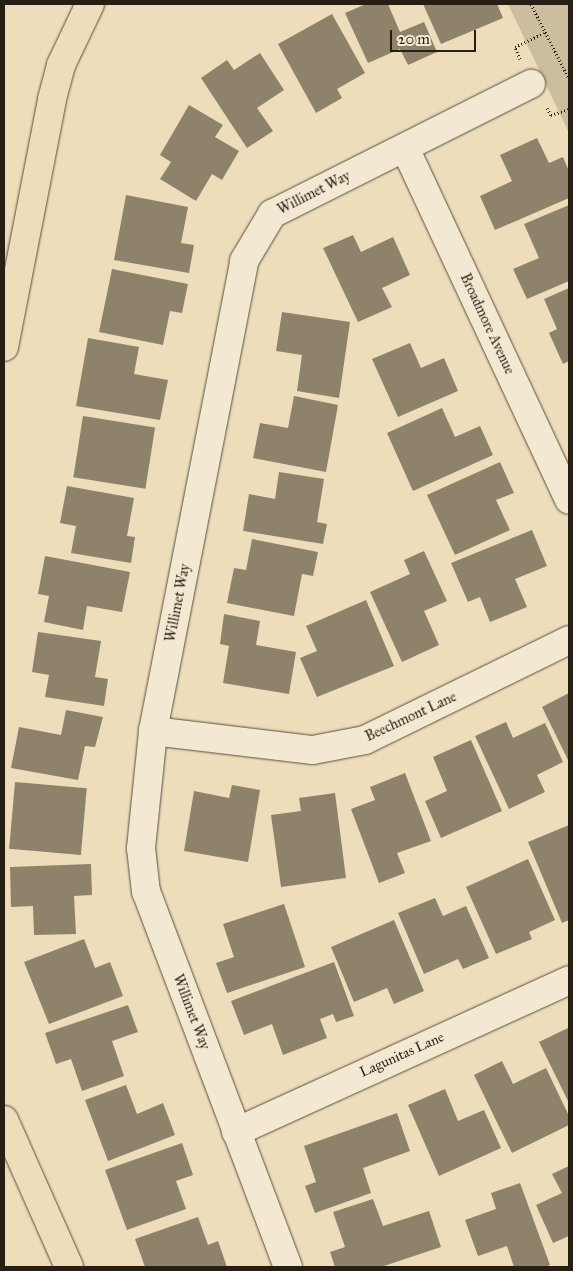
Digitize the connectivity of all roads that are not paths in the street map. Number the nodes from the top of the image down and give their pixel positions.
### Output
1 (90, 4) edge
2 (531, 84) dead end
3 (405, 148) junction
4 (4, 347) edge
5 (569, 500) edge
6 (569, 640) edge
7 (153, 731) junction
8 (569, 980) edge
9 (4, 1120) edge
10 (236, 1132) junction
11 (4, 1138) edge
12 (24, 1172) junction
13 (69, 1267) edge
14 (288, 1267) edge

1 - 4 highway
2 - 3 street, Willimet Way
3 - 5 street, Broadmore Avenue
3 - 7 street, Willimet Way
6 - 7 street, Beechmont Lane
7 - 10 street, Willimet Way
8 - 10 street, Lagunitas Lane
9 - 12 highway
10 - 14 street, Willimet Way
11 - 12 highway
12 - 13 highway

